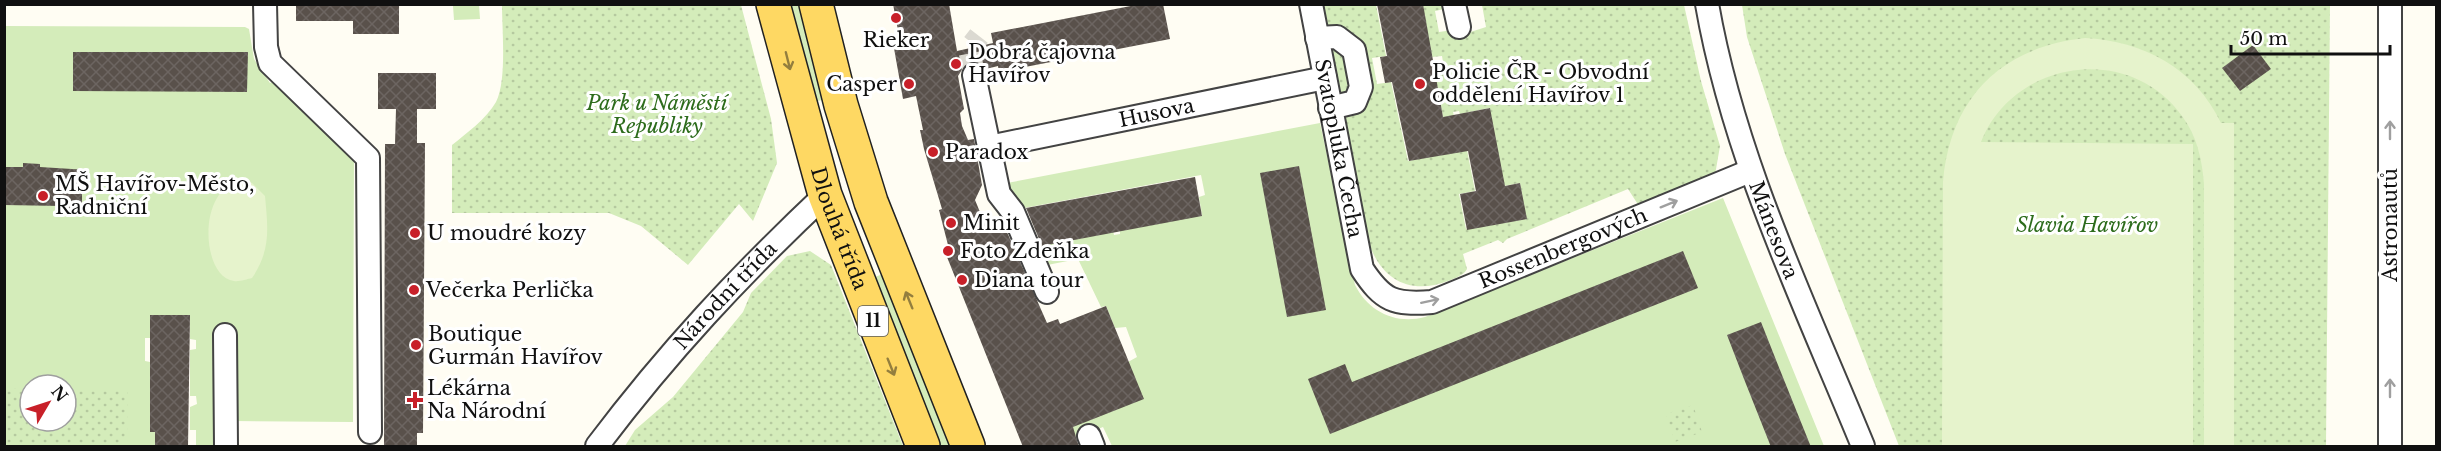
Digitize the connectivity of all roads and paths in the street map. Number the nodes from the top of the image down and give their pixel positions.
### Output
1 (265, 4) edge
2 (773, 4) edge
3 (816, 4) edge
4 (1311, 4) edge
5 (1454, 4) edge
6 (1707, 4) edge
7 (2390, 4) edge
8 (1459, 27) dead end
9 (1317, 38) junction
10 (974, 75) tunnel mouth
11 (1324, 78) junction
12 (1330, 108) junction
13 (852, 143) junction
14 (989, 147) junction
15 (1750, 171) junction
16 (825, 195) junction
17 (1376, 290) joint
18 (1047, 292) dead end
19 (225, 335) dead end
20 (370, 432) dead end
21 (226, 447) edge
22 (597, 447) edge
23 (922, 447) edge
24 (968, 447) edge
25 (1863, 447) edge
26 (2390, 447) edge

1 - 20 street
2 -> 16 main road, Dlouhá třída / 11
3 - 13 main road, 11
4 - 9 street, Svatopluka Čecha
5 - 8 street
6 - 15 street, Mánesova
26 -> 7 street, Astronautů
9 - 11 street, Svatopluka Čecha
9 - 12 street
10 - 14 street
11 - 12 street, Svatopluka Čecha
11 - 14 street, Husova
12 - 17 street, Svatopluka Čecha
13 - 16 main road, Národní třída
24 -> 13 main road, Dlouhá třída / 11
14 - 18 street
17 -> 15 street, Rossenbergových
15 - 25 street, Mánesova
16 - 22 street, Národní třída
16 -> 23 main road, Dlouhá třída / 11
19 - 21 street

